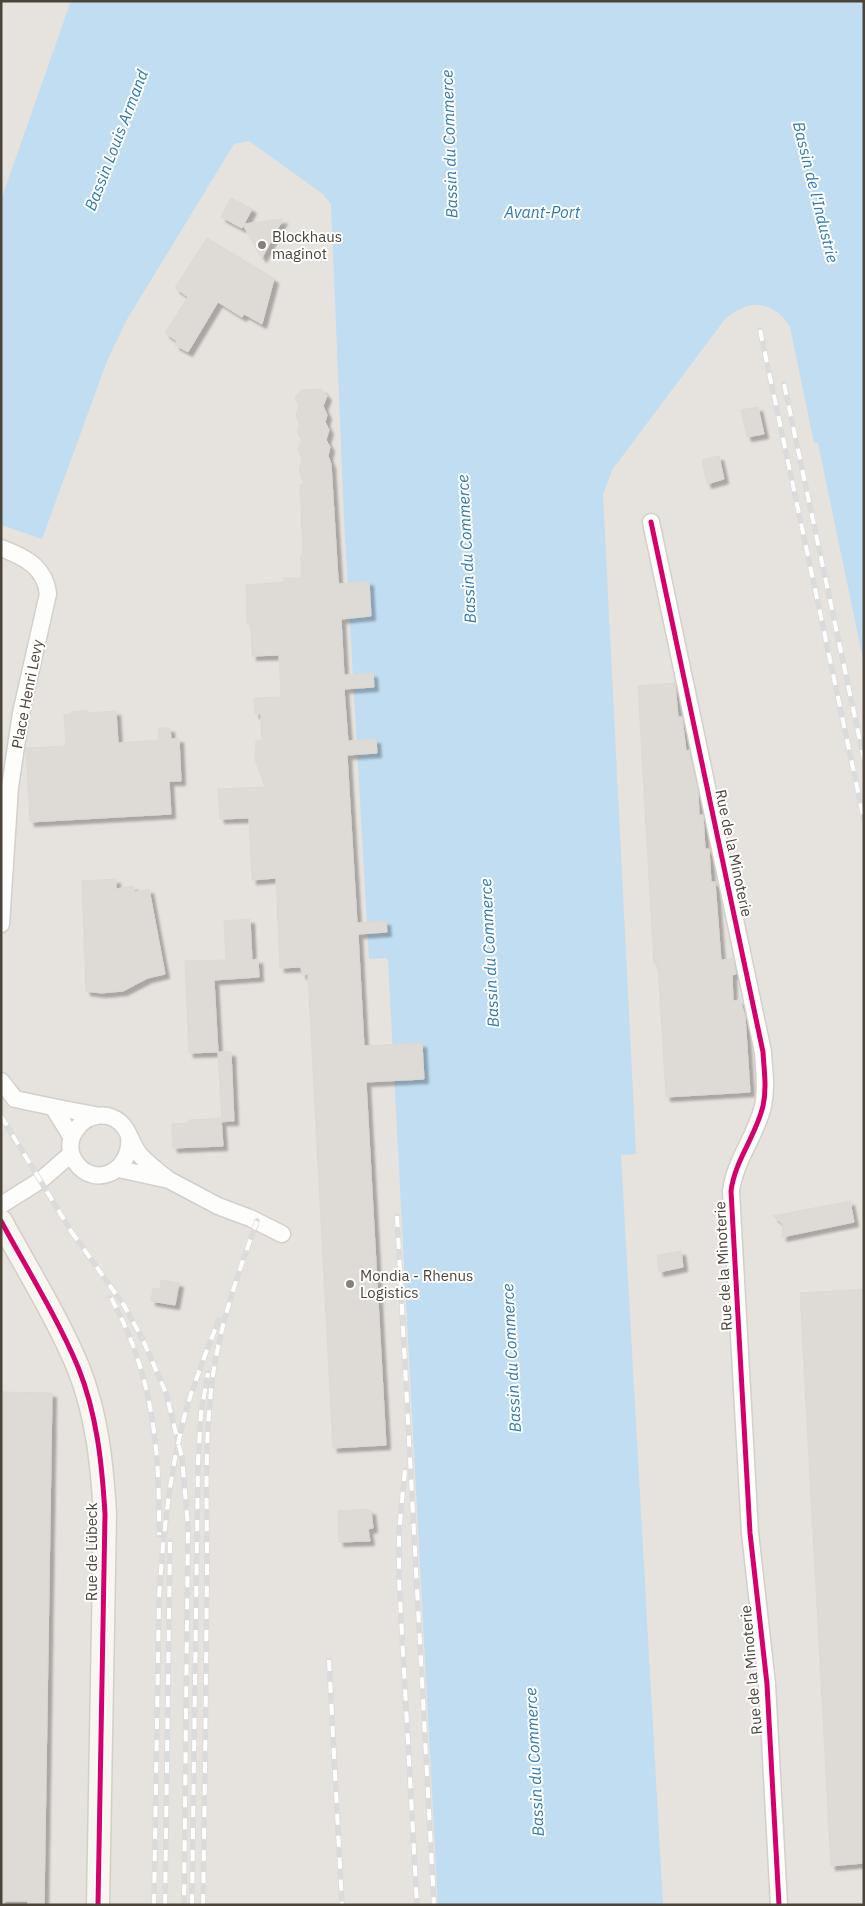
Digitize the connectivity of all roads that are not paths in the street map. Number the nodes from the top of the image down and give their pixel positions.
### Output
1 (651, 522) dead end
2 (1, 548) edge
3 (1, 924) edge
4 (1, 1081) edge
5 (52, 1107) junction
6 (95, 1115) junction
7 (71, 1136) junction
8 (129, 1136) junction
9 (71, 1154) junction
10 (119, 1169) junction
11 (85, 1171) junction
12 (41, 1180) junction
13 (169, 1180) junction
14 (1, 1205) edge
15 (1, 1221) edge
16 (282, 1234) dead end
17 (98, 1905) edge
18 (779, 1905) edge

1 - 18 street, Rue de la Minoterie
2 - 3 street, Place Henri Levy
4 - 5 street
5 - 6 street
5 - 7 street
6 - 7 street
6 - 8 street
7 - 9 street
8 - 10 street
8 - 13 street
9 - 11 street
9 - 12 street
10 - 11 street
10 - 13 street
11 - 12 street
12 - 14 street
13 - 16 street
15 - 17 main road, Rue de Lübeck

